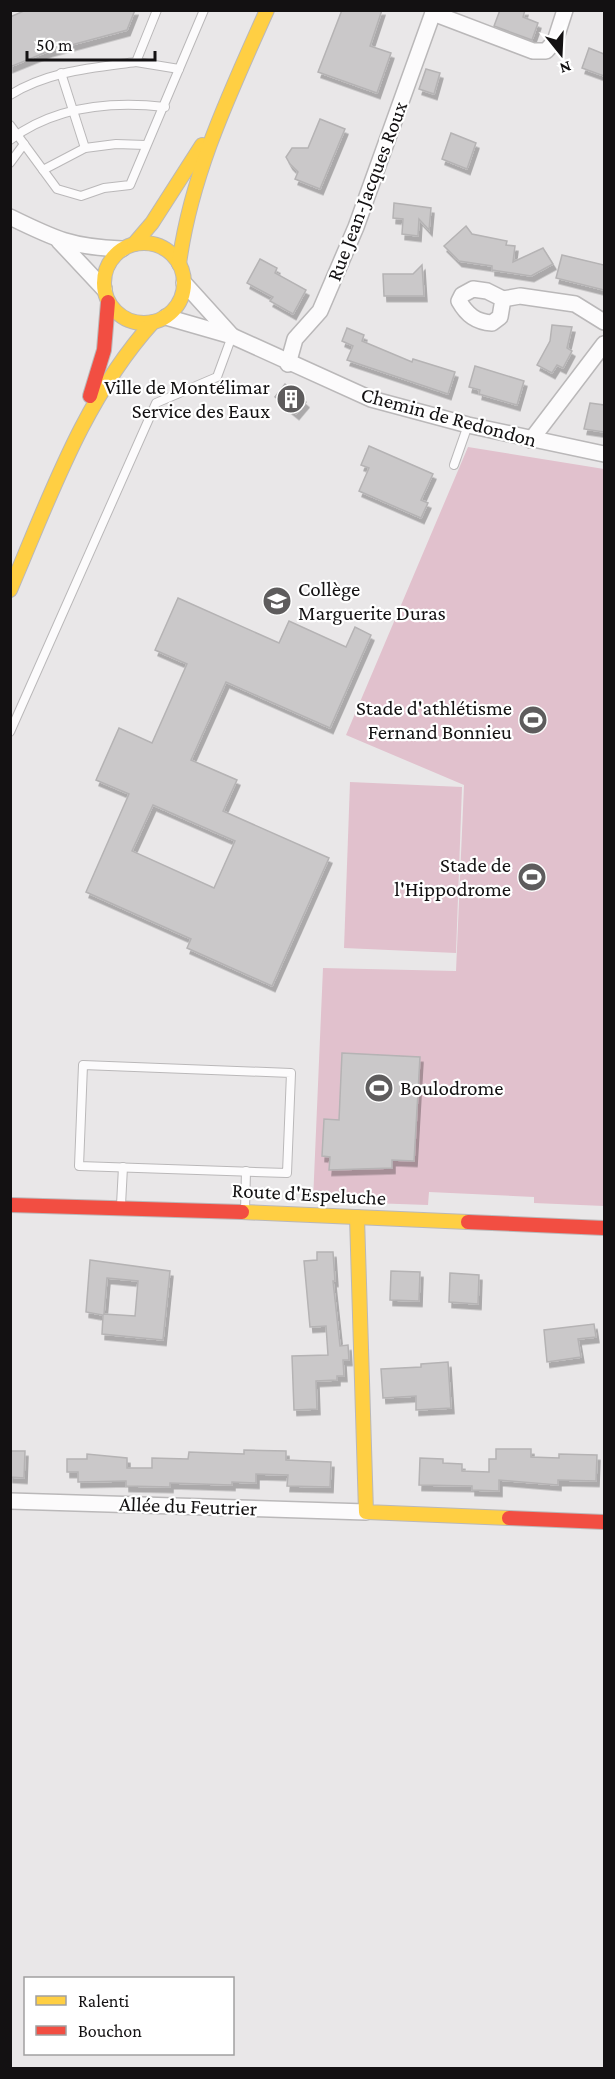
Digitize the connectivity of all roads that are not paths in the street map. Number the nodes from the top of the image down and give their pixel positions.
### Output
1 (157, 10) edge
2 (204, 10) edge
3 (267, 10) edge
4 (565, 10) edge
5 (433, 12) edge
6 (135, 62) junction
7 (179, 69) junction
8 (61, 73) junction
9 (10, 95) edge
10 (165, 107) junction
11 (74, 111) junction
12 (221, 114) junction
13 (10, 125) edge
14 (14, 138) edge
15 (24, 144) junction
16 (146, 145) junction
17 (85, 148) junction
18 (10, 164) edge
19 (43, 170) junction
20 (10, 217) edge
21 (59, 241) junction
22 (128, 246) junction
23 (179, 264) junction
24 (184, 283) junction
25 (106, 296) junction
26 (503, 299) dead end
27 (160, 319) junction
28 (604, 322) edge
29 (232, 336) junction
30 (604, 344) edge
31 (288, 364) junction
32 (468, 425) junction
33 (78, 437) junction
34 (531, 440) junction
35 (604, 454) edge
36 (453, 465) dead end
37 (10, 590) edge
38 (10, 732) edge
39 (123, 1167) junction
40 (246, 1171) junction
41 (10, 1205) edge
42 (120, 1207) junction
43 (244, 1212) junction
44 (357, 1217) junction
45 (604, 1228) edge
46 (10, 1501) edge
47 (366, 1512) junction
48 (604, 1522) edge

1 - 6 lane
2 - 7 lane
3 - 12 street
4 - 5 street
5 - 31 street, Rue Jean-Jacques Roux
6 - 7 lane
6 - 8 lane
7 - 10 lane
8 - 9 lane
8 - 11 lane
10 - 11 lane
10 - 16 lane
11 - 14 lane
11 - 17 lane
12 - 22 street
12 - 23 street
13 - 14 lane
14 - 15 lane
15 - 18 lane
15 - 19 lane
16 - 17 lane
16 - 19 lane
17 - 19 lane
20 - 21 street
21 - 22 street
21 - 25 street
22 - 23 street
22 - 25 street
23 - 24 street
24 - 27 street
24 - 29 street, Chemin de Redondon
25 - 27 street
25 - 33 street
26 - 28 street
27 - 29 street, Chemin de Redondon
27 - 33 street
29 - 31 street, Chemin de Redondon
29 - 38 lane
30 - 34 street
31 - 32 street, Chemin de Redondon
32 - 34 street, Chemin de Redondon
32 - 36 lane
33 - 37 street
34 - 35 street, Chemin de Redondon
39 - 40 lane
39 - 40 lane
39 - 42 lane
40 - 43 lane
41 - 42 street, Route d'Espeluche
42 - 43 street, Route d'Espeluche
43 - 44 street, Route d'Espeluche
44 - 45 street, Route d'Espeluche
44 - 47 street
46 - 47 street, Allée du Feutrier
47 - 48 street, Allée du Feutrier

